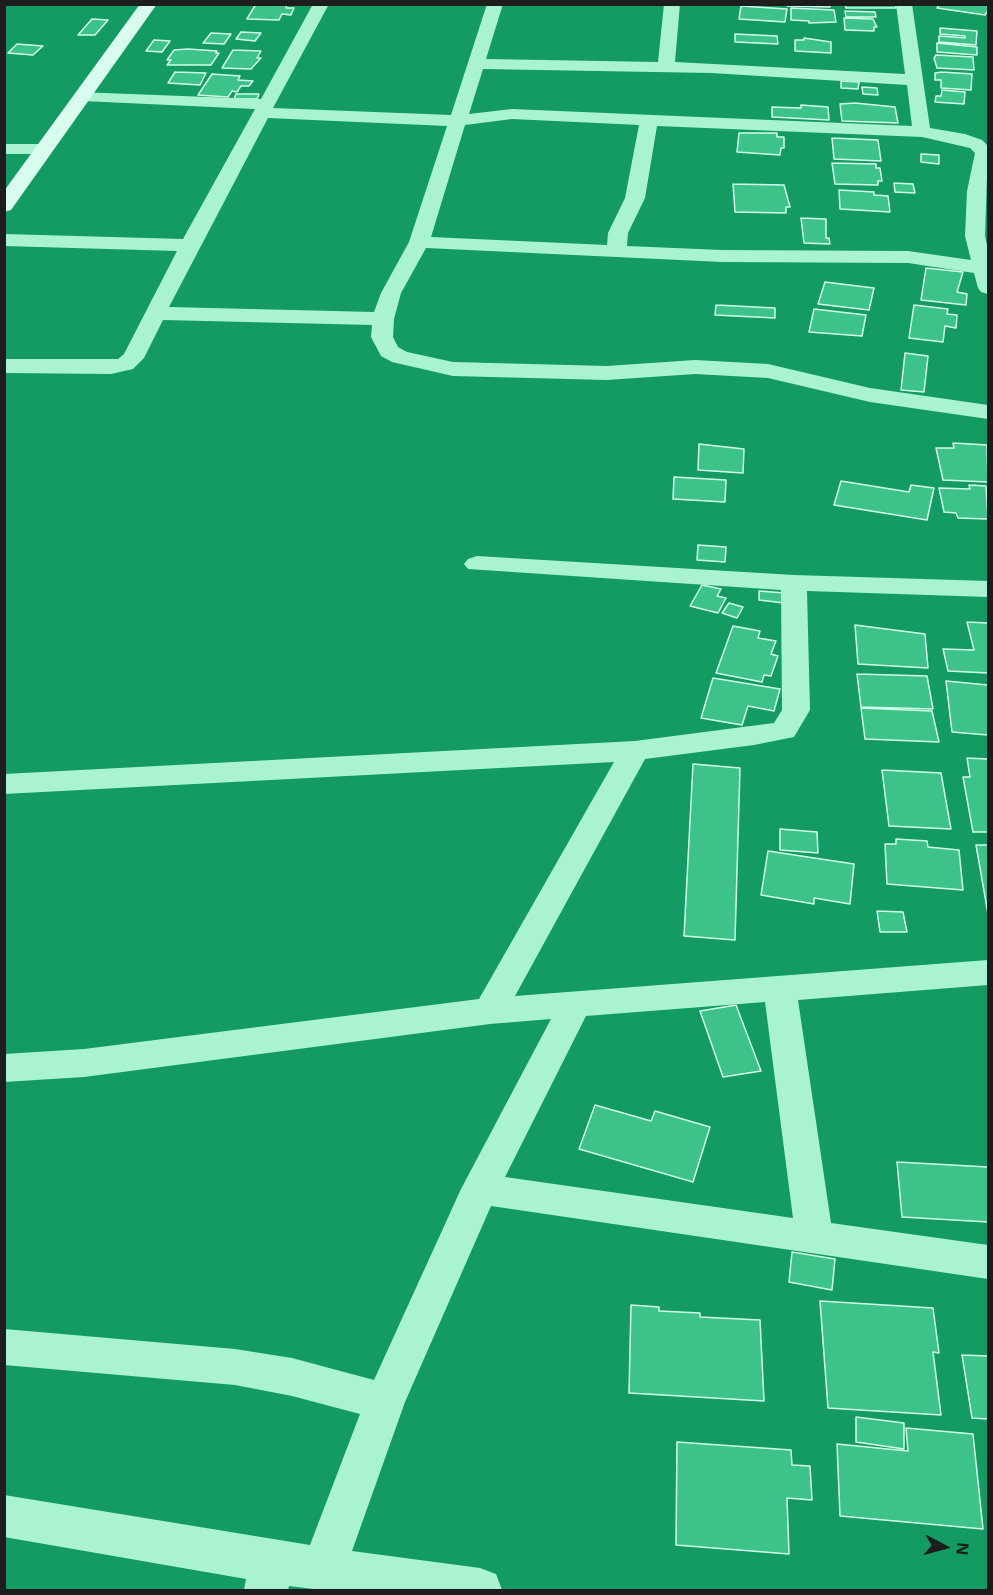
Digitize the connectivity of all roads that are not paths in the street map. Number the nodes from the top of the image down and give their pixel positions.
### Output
1 (149, 4) edge
2 (321, 4) edge
3 (495, 4) edge
4 (672, 4) edge
5 (904, 4) edge
6 (478, 64) junction
7 (666, 66) junction
8 (915, 80) junction
9 (83, 96) junction
10 (265, 109) junction
11 (457, 121) junction
12 (649, 121) junction
13 (922, 132) junction
14 (4, 148) edge
15 (45, 149) junction
16 (982, 191) edge
17 (4, 206) edge
18 (975, 236) junction
19 (4, 240) edge
20 (419, 242) junction
21 (190, 245) junction
22 (617, 251) junction
23 (908, 257) junction
24 (983, 268) junction
25 (988, 288) edge
26 (156, 313) junction
27 (383, 319) junction
28 (4, 366) edge
29 (988, 412) edge
30 (477, 564) dead end
31 (794, 583) junction
32 (988, 589) edge
33 (635, 751) junction
34 (4, 784) edge
35 (988, 972) edge
36 (780, 988) junction
37 (576, 1003) junction
38 (490, 1011) junction
39 (4, 1068) edge
40 (480, 1189) junction
41 (814, 1237) junction
42 (988, 1262) edge
43 (4, 1347) edge
44 (385, 1402) junction
45 (4, 1516) edge
46 (323, 1568) junction
47 (269, 1576) edge
48 (480, 1590) edge

1 - 9 street
2 - 10 street
3 - 6 street
4 - 7 street
5 - 8 street
6 - 7 street
6 - 11 street
7 - 8 street
8 - 13 street
9 - 10 street
9 - 15 street
10 - 11 street
10 - 21 street
11 - 12 street
11 - 20 street
12 - 13 street
12 - 22 street
13 - 16 street
14 - 15 street
15 - 17 street
16 - 18 street
18 - 23 street
18 - 24 street
19 - 21 street
20 - 22 street
20 - 27 street
21 - 26 street
22 - 23 street
23 - 24 street
24 - 25 street
26 - 27 street
26 - 28 street
27 - 29 street
30 - 31 street
31 - 32 street
31 - 33 street
33 - 34 street
33 - 38 street
35 - 36 street
36 - 37 street
36 - 41 street
37 - 38 street
37 - 40 street
38 - 39 street
40 - 41 street
40 - 44 street
41 - 42 street
43 - 44 street
44 - 46 street
45 - 47 street
46 - 47 street
46 - 48 street

